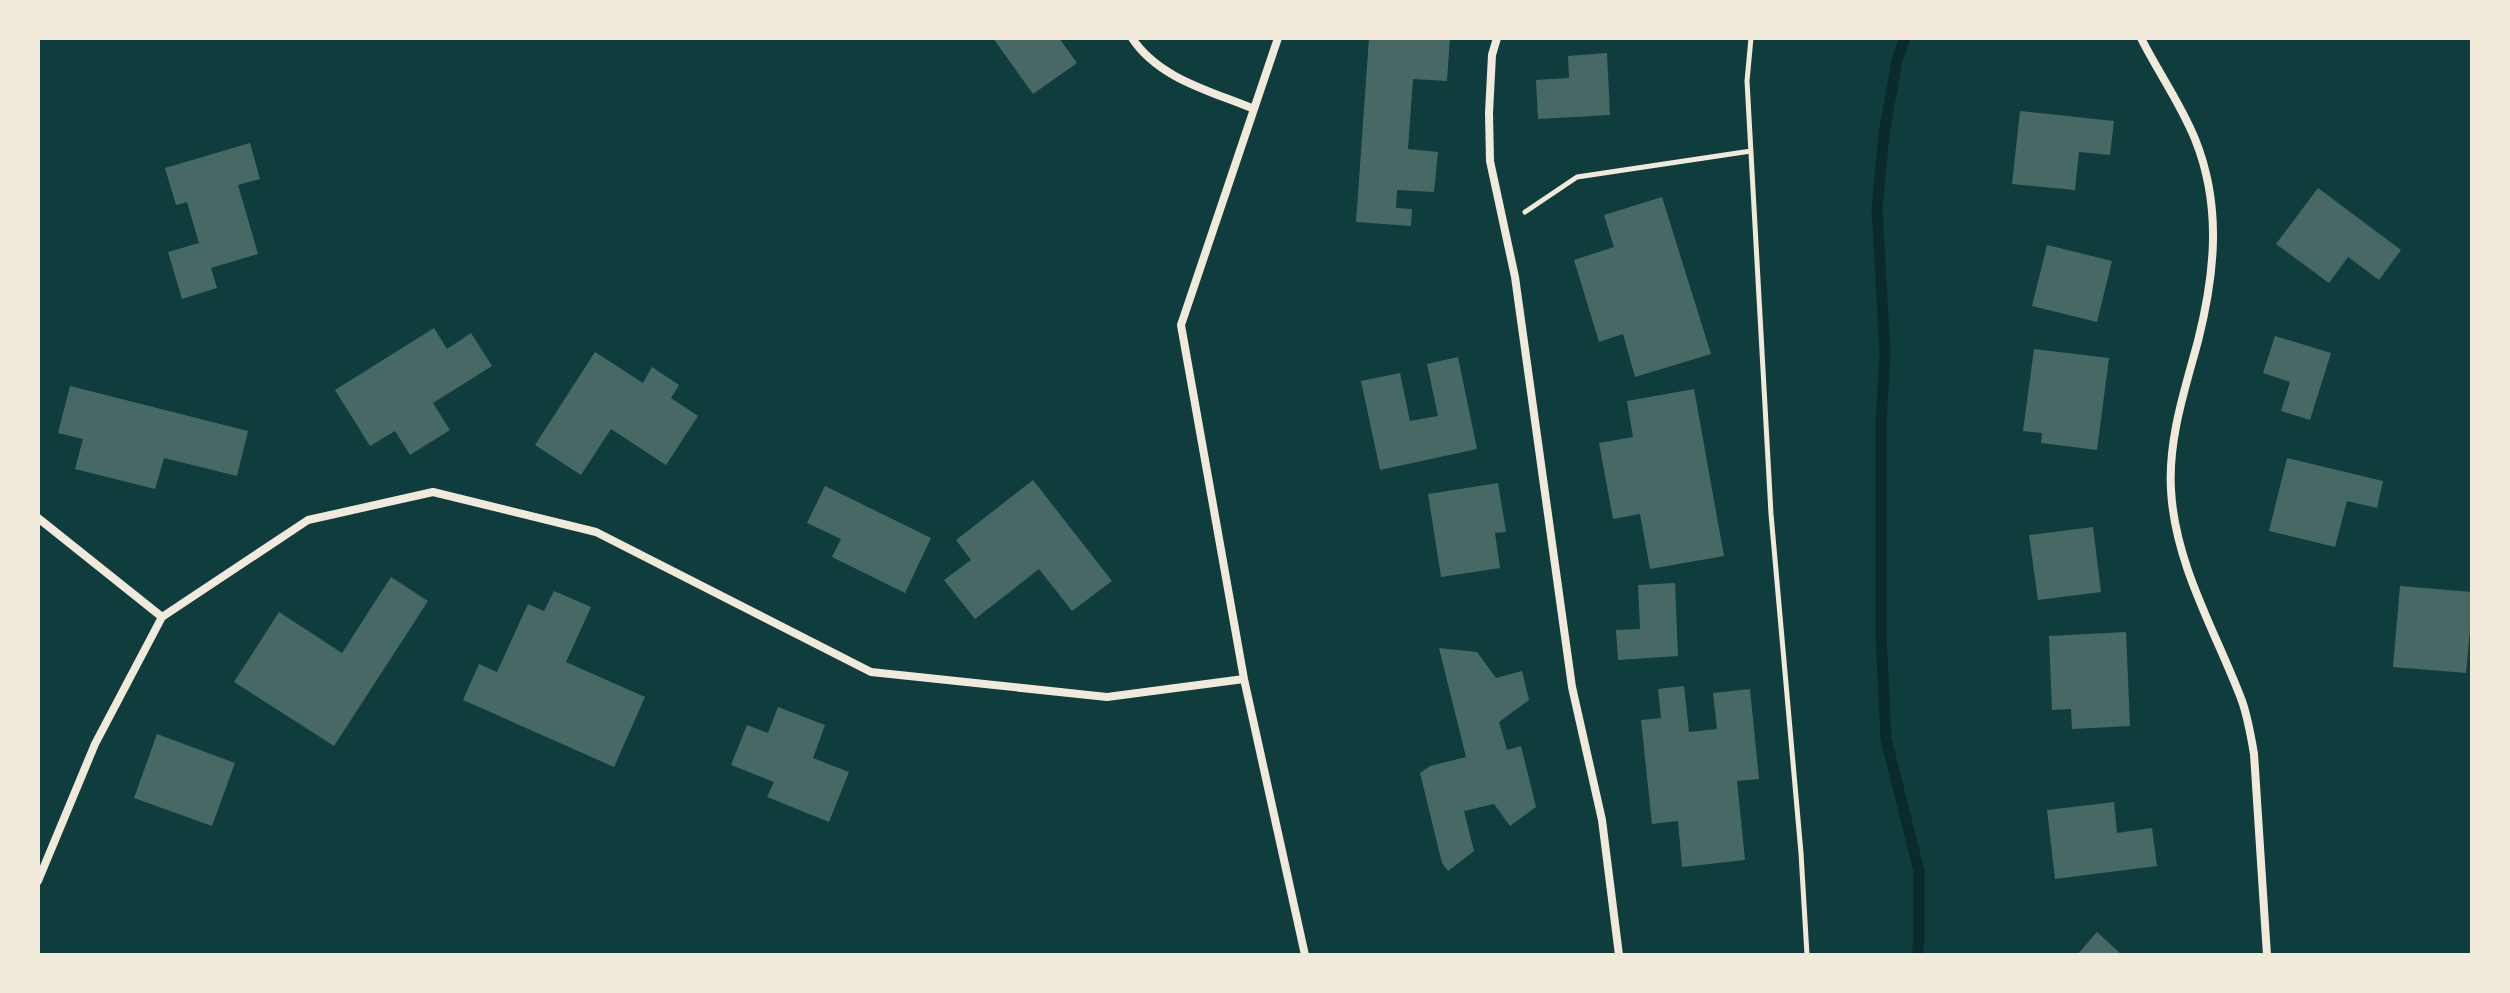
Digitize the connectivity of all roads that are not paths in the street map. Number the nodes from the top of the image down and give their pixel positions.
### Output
1 (1132, 38) edge
2 (1278, 38) edge
3 (1497, 38) edge
4 (2141, 38) edge
5 (1254, 109) junction
6 (38, 518) edge
7 (162, 617) junction
8 (1244, 679) junction
9 (38, 881) edge
10 (1305, 955) edge
11 (1619, 955) edge
12 (2267, 955) edge

1 - 5 street
2 - 5 street
3 - 11 street
4 - 12 street
5 - 8 street
6 - 7 street
7 - 8 street
7 - 9 street
8 - 10 street

